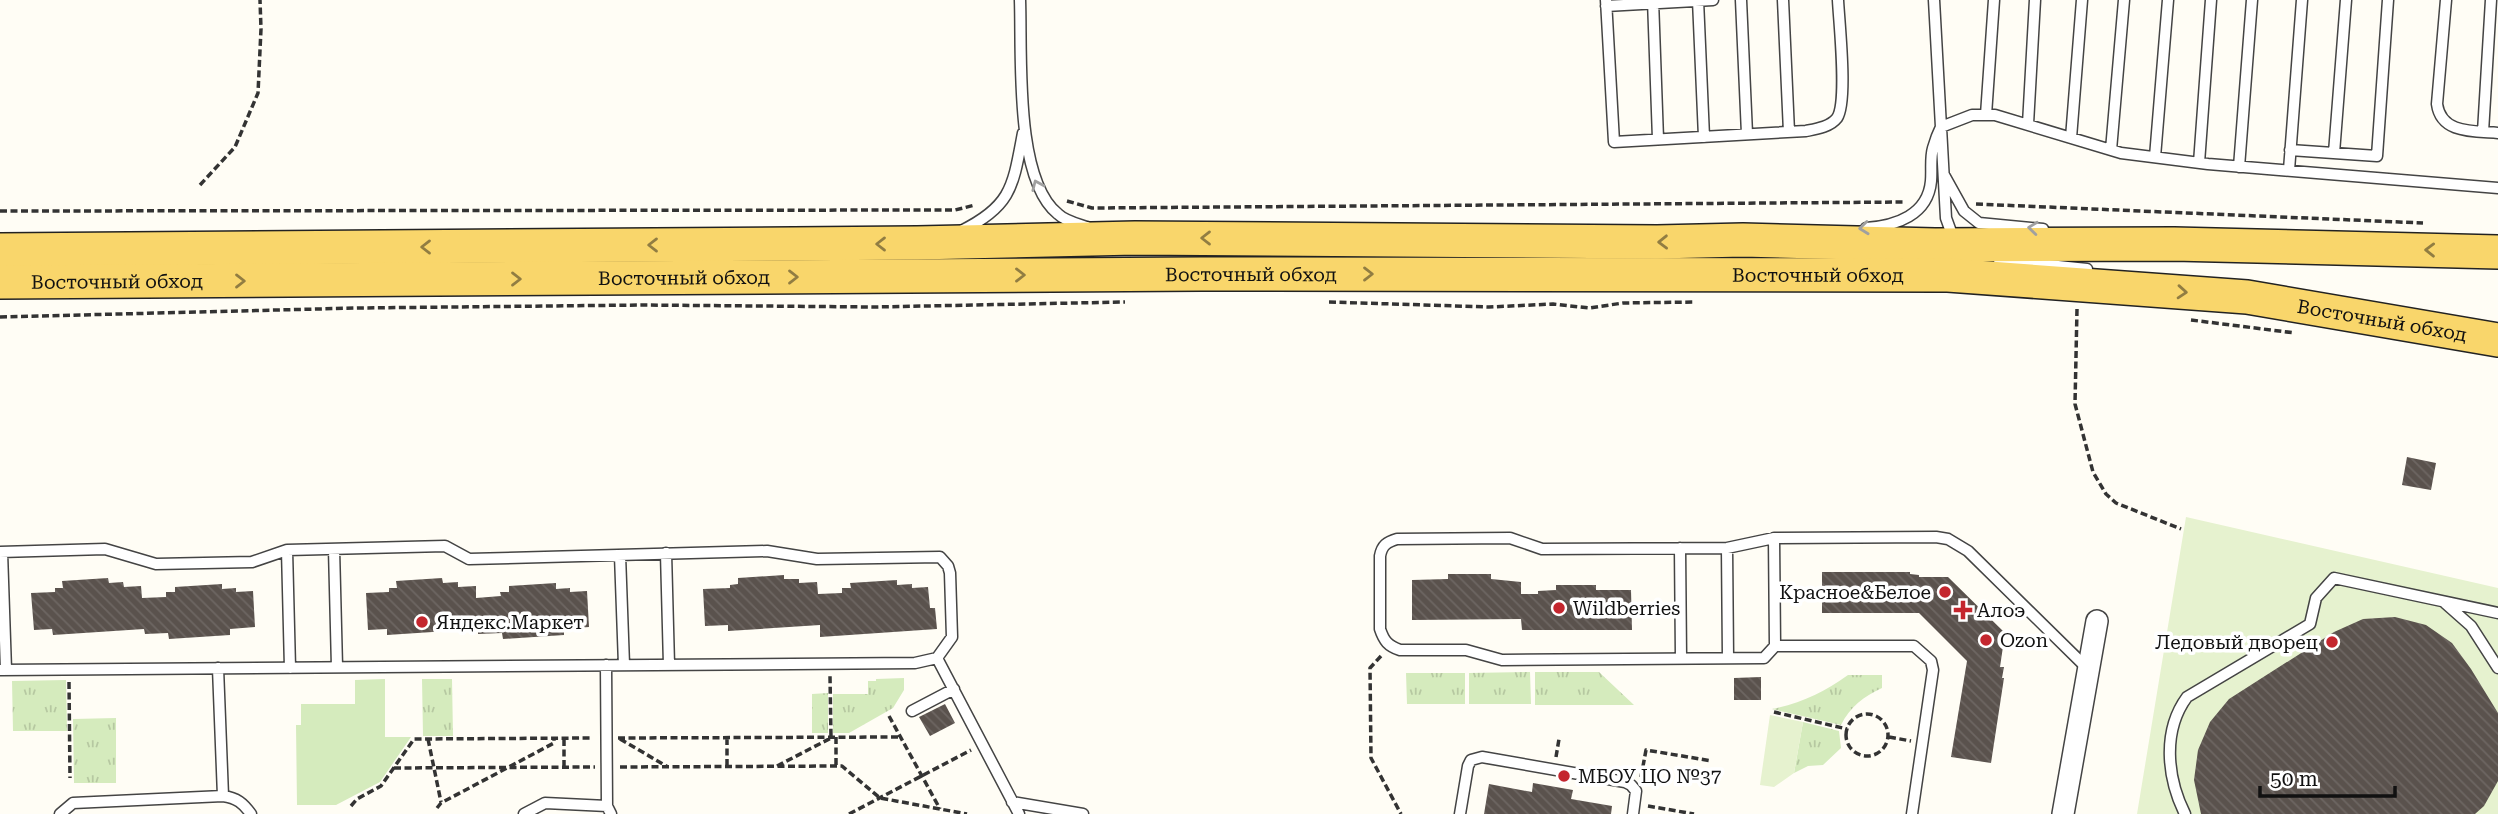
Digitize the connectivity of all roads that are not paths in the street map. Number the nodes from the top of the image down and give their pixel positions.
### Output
1 (1020, 0) edge
2 (1698, 0) edge
3 (1713, 0) edge
4 (1741, 0) edge
5 (1783, 0) edge
6 (1838, 0) edge
7 (1934, 0) edge
8 (1994, 0) edge
9 (2035, 0) edge
10 (2082, 0) edge
11 (2124, 0) edge
12 (2168, 0) edge
13 (2211, 0) edge
14 (2252, 0) edge
15 (2302, 0) edge
16 (2346, 0) edge
17 (2388, 0) edge
18 (2446, 0) edge
19 (2491, 0) edge
20 (1653, 2) edge
21 (1606, 3) edge
22 (1986, 116) junction
23 (1024, 124) junction
24 (2028, 124) junction
25 (1941, 127) junction
26 (1789, 132) junction
27 (2483, 132) junction
28 (2498, 133) edge
29 (1747, 134) junction
30 (1704, 136) junction
31 (2071, 138) junction
32 (1658, 139) junction
33 (2111, 150) junction
34 (2290, 150) junction
35 (2334, 153) junction
36 (2155, 157) junction
37 (2199, 163) junction
38 (2239, 167) junction
39 (2289, 170) junction
40 (1943, 173) junction
41 (2498, 188) edge
42 (2059, 231) dead end
43 (2072, 233) dead end
44 (1135, 238) junction
45 (1743, 240) junction
46 (917, 243) junction
47 (2174, 244) junction
48 (1951, 247) junction
49 (0, 250) edge
50 (2498, 251) edge
51 (1687, 263) dead end
52 (1627, 274) junction
53 (0, 282) edge
54 (2140, 289) junction
55 (2498, 340) edge
56 (1774, 538) junction
57 (1680, 548) junction
58 (1727, 548) junction
59 (334, 549) junction
60 (287, 550) junction
61 (1, 552) edge
62 (666, 553) junction
63 (620, 555) junction
64 (2444, 601) junction
65 (2498, 613) edge
66 (2097, 621) dead end
67 (1775, 646) junction
68 (937, 658) junction
69 (1728, 658) junction
70 (1681, 659) junction
71 (624, 665) junction
72 (669, 665) junction
73 (606, 666) junction
74 (337, 667) junction
75 (2498, 667) edge
76 (218, 668) junction
77 (290, 668) junction
78 (3, 670) edge
79 (2089, 670) junction
80 (954, 689) junction
81 (912, 711) dead end
82 (223, 796) junction
83 (1013, 802) junction
84 (1634, 809) edge
85 (609, 810) edge
86 (61, 814) edge
87 (251, 814) edge
88 (524, 814) edge
89 (1019, 814) edge
90 (1083, 814) edge
91 (1460, 814) edge
92 (1912, 814) edge
93 (2063, 814) edge
94 (2185, 814) edge

1 - 23 lane
2 - 3 lane
2 - 20 lane
2 - 30 lane
4 - 29 lane
5 - 26 lane
6 - 26 lane
7 - 25 lane
8 - 22 lane
9 - 24 lane
10 - 31 lane
11 - 33 lane
12 - 36 lane
13 - 37 lane
14 - 38 lane
15 - 34 lane
16 - 35 lane
17 - 35 lane
18 - 27 lane
19 - 27 lane
20 - 21 lane
20 - 32 lane
21 - 32 lane
22 - 24 lane
22 - 25 lane
44 -> 23 lane
23 - 46 lane
24 - 31 lane
25 - 40 lane
25 -> 45 lane
26 - 29 lane
27 - 28 lane
29 - 30 lane
30 - 32 lane
31 - 33 lane
33 - 36 lane
34 - 35 lane
34 - 39 lane
36 - 37 lane
37 - 38 lane
38 - 39 lane
39 - 41 lane
42 -> 40 lane
40 - 48 lane
43 - 47 lane
45 -> 44 main road, Восточный обход
44 - 46 main road, Восточный обход
45 - 48 main road, Восточный обход
46 -> 49 main road, Восточный обход
47 - 48 main road, Восточный обход
50 -> 47 main road, Восточный обход
48 - 54 lane
51 - 52 lane
53 -> 52 main road, Восточный обход
52 - 54 main road, Восточный обход
54 -> 55 main road, Восточный обход
56 - 58 lane
56 - 67 lane
56 - 79 lane
57 - 58 lane
57 - 70 lane
57 - 70 lane
58 - 69 lane
59 - 60 lane
59 - 63 lane
59 - 74 lane
60 - 61 lane
60 - 77 lane
61 - 78 lane
62 - 63 lane
62 - 68 lane
62 - 72 lane
63 - 71 lane
64 - 65 lane
64 - 75 lane
64 - 94 lane
66 - 79 street
67 - 69 lane
67 - 92 lane
68 - 72 lane
68 - 80 lane
69 - 70 lane
71 - 72 lane
71 - 73 lane
73 - 74 lane
73 - 85 lane
74 - 77 lane
76 - 77 lane
76 - 78 lane
76 - 82 lane
79 - 93 street
80 - 81 lane
80 - 83 lane
82 - 86 lane
82 - 87 lane
83 - 89 lane
83 - 90 lane
84 - 91 lane
85 - 88 lane

